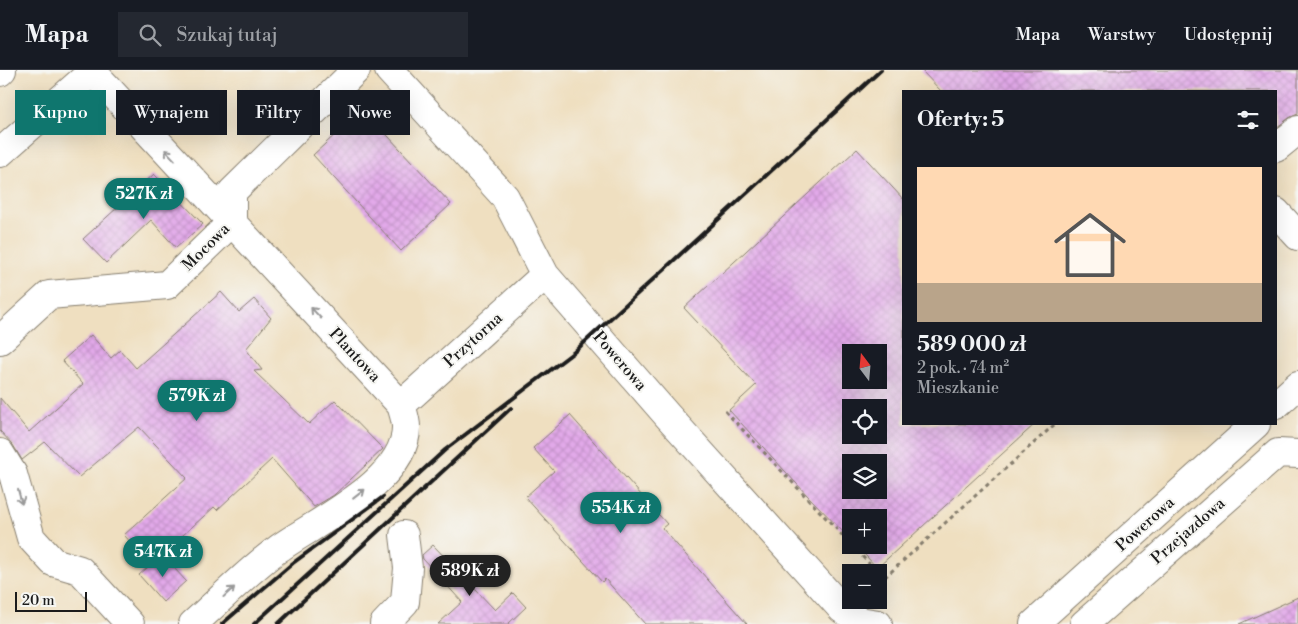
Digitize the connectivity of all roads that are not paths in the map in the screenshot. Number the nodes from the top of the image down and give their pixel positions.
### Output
1 (93, 70) edge
2 (356, 70) edge
3 (388, 70) edge
4 (1298, 130) edge
5 (1277, 147) edge
6 (0, 153) edge
7 (1277, 213) edge
8 (232, 222) junction
9 (1297, 233) edge
10 (546, 275) junction
11 (0, 340) edge
12 (1298, 385) edge
13 (1277, 404) edge
14 (401, 405) junction
15 (1255, 425) edge
16 (0, 453) edge
17 (1298, 454) edge
18 (404, 535) dead end
19 (130, 624) edge
20 (193, 624) edge
21 (384, 624) edge
22 (878, 624) edge
23 (1034, 624) edge
24 (1084, 624) edge

1 - 6 lane
8 -> 1 lane, Plantowa
2 - 8 lane, Mocowa
3 - 10 lane, Powerowa
4 - 5 lane
7 - 9 lane
8 - 11 lane, Mocowa
14 -> 8 lane, Plantowa
10 - 14 lane, Przytorna
10 - 22 lane, Powerowa
12 - 13 lane
20 -> 14 lane
15 - 23 lane, Powerowa
16 -> 19 lane
17 - 24 lane, Przejazdowa
18 - 21 lane

